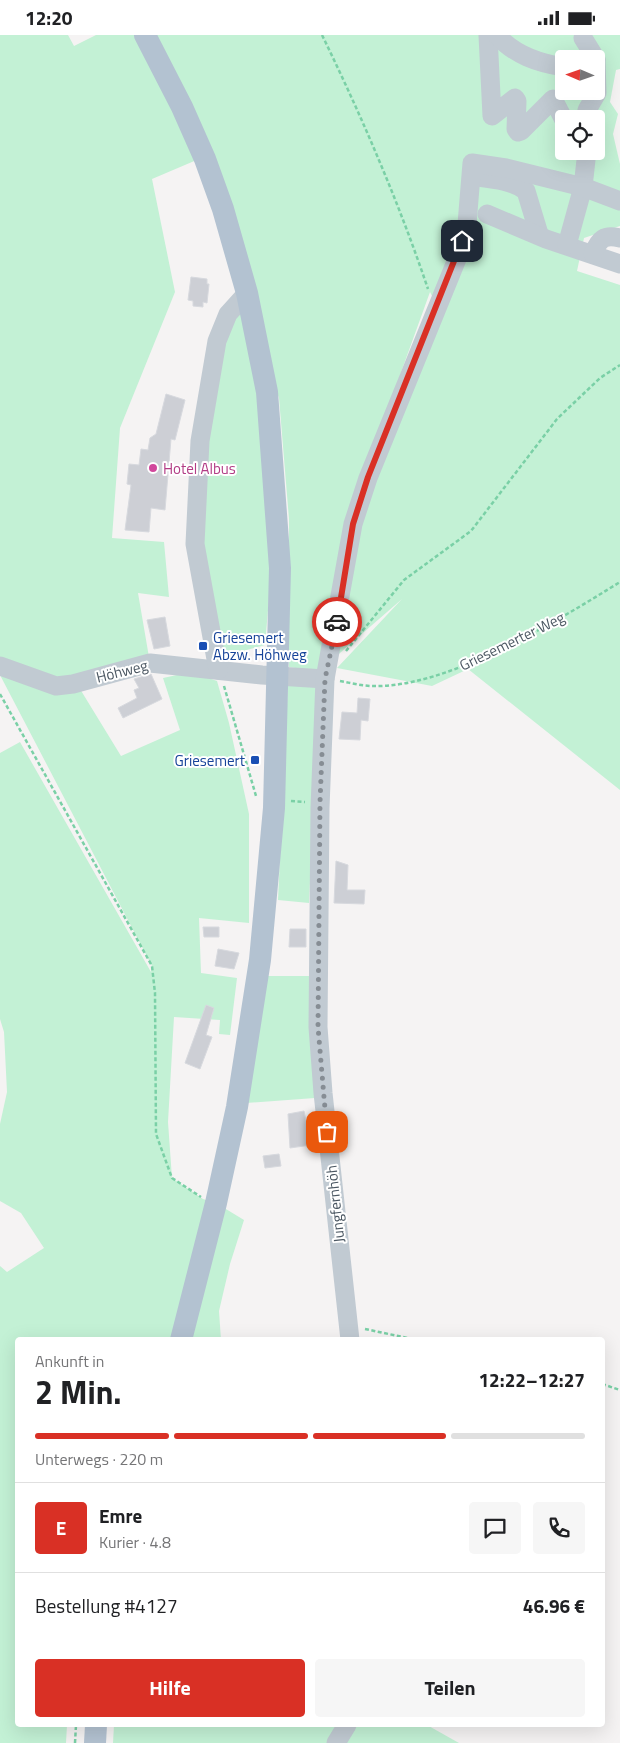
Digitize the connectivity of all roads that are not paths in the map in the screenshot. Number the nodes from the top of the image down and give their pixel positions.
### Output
1 (145, 35) edge
2 (488, 35) edge
3 (497, 35) edge
4 (583, 36) edge
5 (584, 50) edge
6 (591, 50) edge
7 (555, 64) edge
8 (561, 110) edge
9 (586, 160) edge
10 (472, 169) junction
11 (583, 187) junction
12 (620, 201) edge
13 (487, 214) dead end
14 (538, 235) junction
15 (620, 238) edge
16 (567, 245) junction
17 (593, 254) junction
18 (620, 264) edge
19 (247, 293) junction
20 (0, 666) edge
21 (218, 670) junction
22 (278, 676) junction
23 (325, 679) junction
24 (349, 1333) edge
25 (183, 1337) edge
26 (96, 1727) edge
27 (346, 1727) edge
28 (95, 1743) edge
29 (336, 1743) edge

1 - 19 main road
2 - 8 street
3 - 7 street
4 - 5 street
4 - 6 street
9 - 11 street
10 - 11 street
10 - 14 street
10 - 23 street, Jungfernhöh
11 - 12 street
11 - 16 street
13 - 14 street
14 - 16 street
15 - 17 street
16 - 17 street
17 - 18 street
19 - 21 street
19 - 22 main road
20 - 21 street, Höhweg
21 - 22 street, Höhweg
22 - 23 street
22 - 25 main road
23 - 24 street, Jungfernhöh
26 - 28 main road
27 - 29 street

